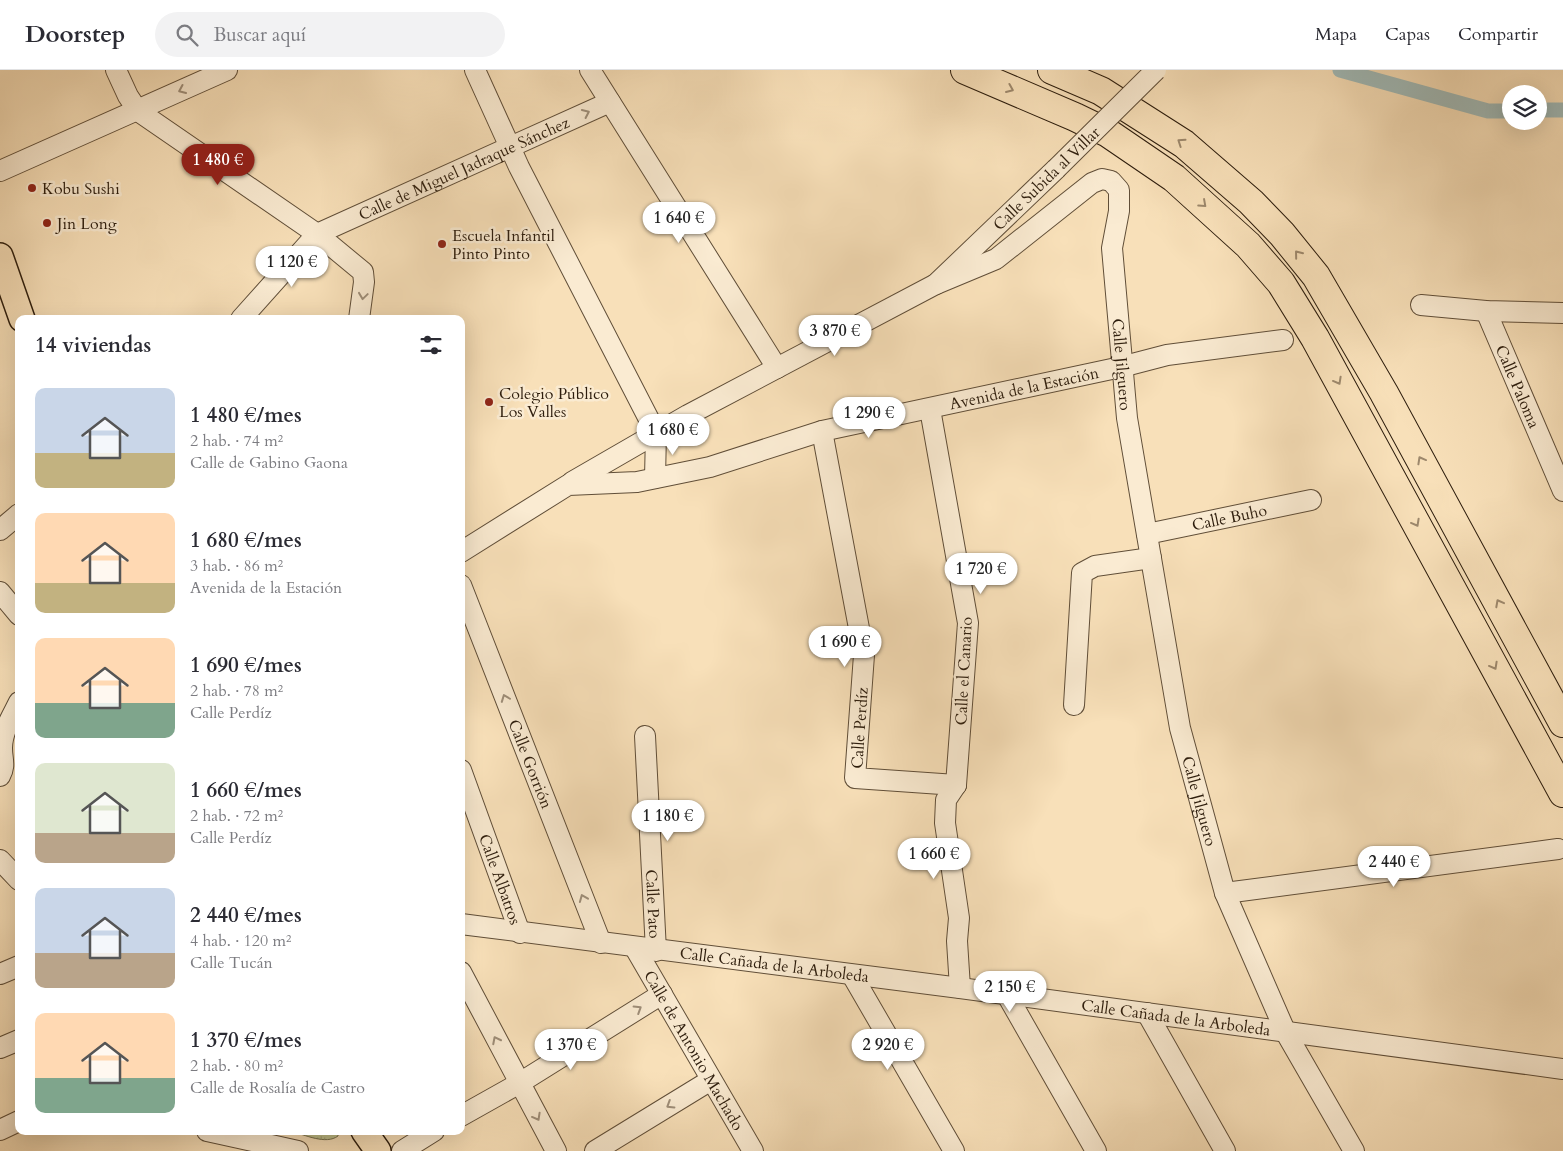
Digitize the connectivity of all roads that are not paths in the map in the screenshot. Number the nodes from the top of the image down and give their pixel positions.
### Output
1 (116, 70) edge
2 (227, 70) edge
3 (475, 70) edge
4 (590, 70) edge
5 (965, 70) edge
6 (1052, 70) edge
7 (1156, 70) edge
8 (610, 102) junction
9 (138, 111) junction
10 (510, 147) junction
11 (0, 171) edge
12 (1102, 179) joint
13 (317, 234) junction
14 (2, 268) edge
15 (936, 284) junction
16 (1421, 305) dead end
17 (1486, 311) junction
18 (1563, 313) edge
19 (20, 315) edge
20 (245, 315) edge
21 (360, 315) edge
22 (1283, 340) dead end
23 (1121, 367) junction
24 (777, 368) junction
25 (930, 409) junction
26 (822, 431) junction
27 (656, 433) junction
28 (655, 478) junction
29 (568, 485) junction
30 (1563, 491) edge
31 (1312, 500) dead end
32 (15, 517) edge
33 (0, 530) edge
34 (1147, 534) junction
35 (465, 549) edge
36 (1151, 558) junction
37 (0, 592) edge
38 (465, 595) edge
39 (15, 610) edge
40 (1074, 706) dead end
41 (15, 709) edge
42 (1563, 723) edge
43 (645, 736) dead end
44 (0, 776) edge
45 (465, 781) edge
46 (956, 785) junction
47 (1563, 793) edge
48 (1558, 849) dead end
49 (15, 856) edge
50 (0, 859) edge
51 (15, 876) edge
52 (1224, 893) junction
53 (465, 925) edge
54 (520, 933) junction
55 (602, 944) junction
56 (635, 948) junction
57 (656, 950) junction
58 (15, 968) edge
59 (0, 974) edge
60 (852, 975) junction
61 (465, 980) edge
62 (960, 988) junction
63 (662, 994) junction
64 (1007, 995) junction
65 (1147, 1013) junction
66 (1286, 1033) junction
67 (15, 1042) edge
68 (0, 1048) edge
69 (1563, 1069) edge
70 (711, 1080) junction
71 (518, 1084) junction
72 (465, 1114) edge
73 (15, 1123) edge
74 (0, 1130) edge
75 (225, 1135) edge
76 (428, 1135) edge
77 (298, 1151) edge
78 (402, 1151) edge
79 (556, 1151) edge
80 (595, 1151) edge
81 (753, 1151) edge
82 (954, 1151) edge
83 (1096, 1151) edge
84 (1225, 1151) edge
85 (1354, 1151) edge

1 - 9 street
2 -> 9 street
3 - 10 street
4 - 8 street
5 -> 47 highway
42 -> 6 highway
7 - 15 street, Calle Subida al Villar, bridge
10 -> 8 street, Calle de Miguel Jadraque Sánchez
8 - 24 street
9 - 11 street
9 - 13 street
10 - 13 street, Calle de Miguel Jadraque Sánchez
10 - 27 street
12 - 15 street, Calle Subida al Villar
12 - 23 street, Calle Jilguero
13 - 20 street
13 -> 21 street
14 - 19 main road
15 - 24 street, Calle Subida al Villar
16 - 17 street
17 - 18 street
17 - 30 street, Calle Paloma
22 - 23 street, Avenida de la Estación
23 - 25 street, Avenida de la Estación
23 - 34 street, Calle Jilguero
24 - 27 street, Calle Subida al Villar
25 - 26 street, Avenida de la Estación
25 - 46 street, Calle el Canario
26 - 28 street, Avenida de la Estación
26 - 46 street, Calle Perdíz
27 - 28 street
27 - 29 street, Calle Subida al Villar
28 - 29 street, Avenida de la Estación
29 - 35 street, Avenida de la Estación
31 - 34 street, Calle Buho
32 - 33 street
34 - 36 street, Calle Jilguero
36 - 40 street
36 - 52 street, Calle Jilguero
37 - 39 street
55 -> 38 street, Calle Gorrión
41 - 44 street
43 - 57 street, Calle Pato
45 - 54 street, Calle Albatros
46 - 62 street
48 - 52 street
49 - 50 street
50 - 51 street
52 - 66 street, Calle Jilguero
53 - 54 street, Calle Cañada de la Arboleda
54 - 55 street, Calle Cañada de la Arboleda
55 - 56 street, Calle Cañada de la Arboleda
56 - 57 street, Calle Cañada de la Arboleda
56 - 63 street, Calle de Antonio Machado
57 - 60 street, Calle Cañada de la Arboleda
58 - 59 street
60 - 62 street, Calle Cañada de la Arboleda
60 - 82 street
71 -> 61 street
62 - 64 street, Calle Cañada de la Arboleda
63 - 70 street, Calle de Antonio Machado
71 -> 63 street
64 - 65 street, Calle Cañada de la Arboleda
64 - 83 street
65 - 66 street, Calle Cañada de la Arboleda
65 - 84 street
66 - 69 street, Calle Cañada de la Arboleda
66 - 85 street, Calle Jilguero
67 - 68 street
70 -> 80 street
70 - 81 street, Calle de Antonio Machado
71 - 72 street
71 -> 79 street
73 - 74 street
75 - 77 street
76 - 78 street

